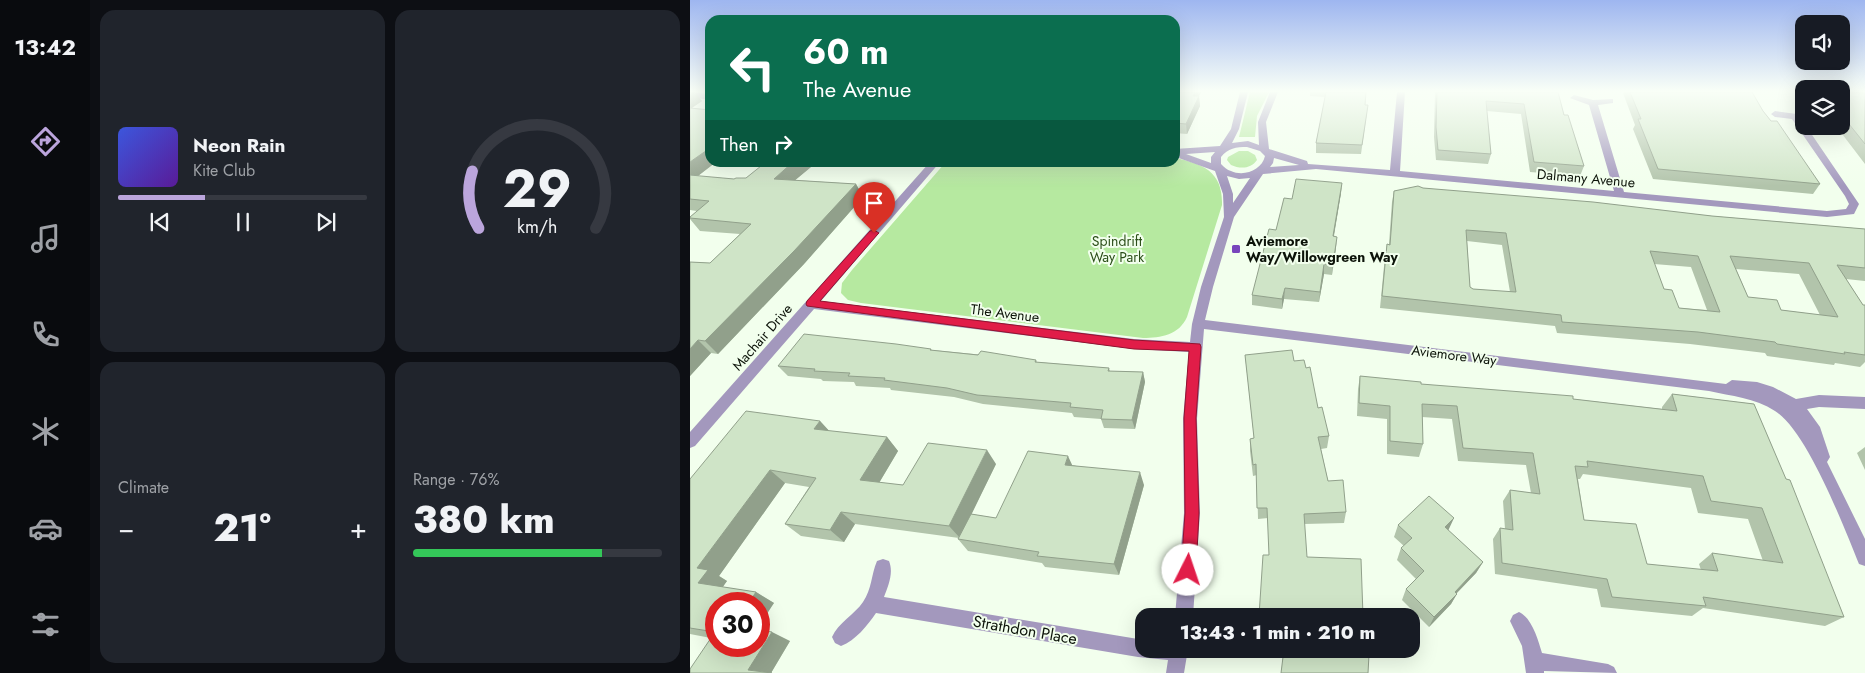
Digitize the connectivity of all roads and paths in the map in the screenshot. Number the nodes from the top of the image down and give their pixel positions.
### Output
1 (1236, 123) edge
2 (1262, 123) edge
3 (1399, 123) edge
4 (1599, 123) edge
5 (1811, 135) edge
6 (1223, 149) junction
7 (1266, 151) junction
8 (1180, 153) edge
9 (1180, 154) edge
10 (1316, 166) junction
11 (932, 167) edge
12 (1220, 169) junction
13 (1260, 172) junction
14 (1395, 174) junction
15 (1620, 194) junction
16 (1229, 217) junction
17 (811, 304) junction
18 (1198, 324) junction
19 (1196, 347) junction
20 (1865, 403) edge
21 (1788, 406) junction
22 (690, 442) edge
23 (1865, 558) edge
24 (883, 567) dead end
25 (873, 604) junction
26 (1185, 608) edge
27 (1519, 620) dead end
28 (841, 637) dead end
29 (1135, 648) edge
30 (1178, 658) edge
31 (1535, 667) edge
32 (1175, 673) edge
33 (1608, 673) edge

1 - 6 street
2 - 7 street
3 - 14 street
4 - 15 street
5 - 15 street, Dalmany Avenue
6 - 7 street, Dalmany Avenue
6 - 8 street, Dalmany Avenue
6 - 12 street
7 - 10 street, Dalmany Avenue
7 - 13 street
9 - 12 street, Dalmany Avenue
10 - 13 street, Dalmany Avenue
10 - 14 street, Dalmany Avenue
11 - 17 street, Machair Drive
12 - 13 street, Dalmany Avenue
12 - 16 street
13 - 16 street
14 - 15 street, Dalmany Avenue
16 - 18 street
17 - 19 street, The Avenue
17 - 22 street, Machair Drive
18 - 19 street
18 - 21 street, Aviemore Way
19 - 26 street
20 - 21 street
21 - 23 street
24 - 25 street
25 - 28 street
25 - 29 street, Strathdon Place
27 - 31 street
30 - 32 street
31 - 33 street

